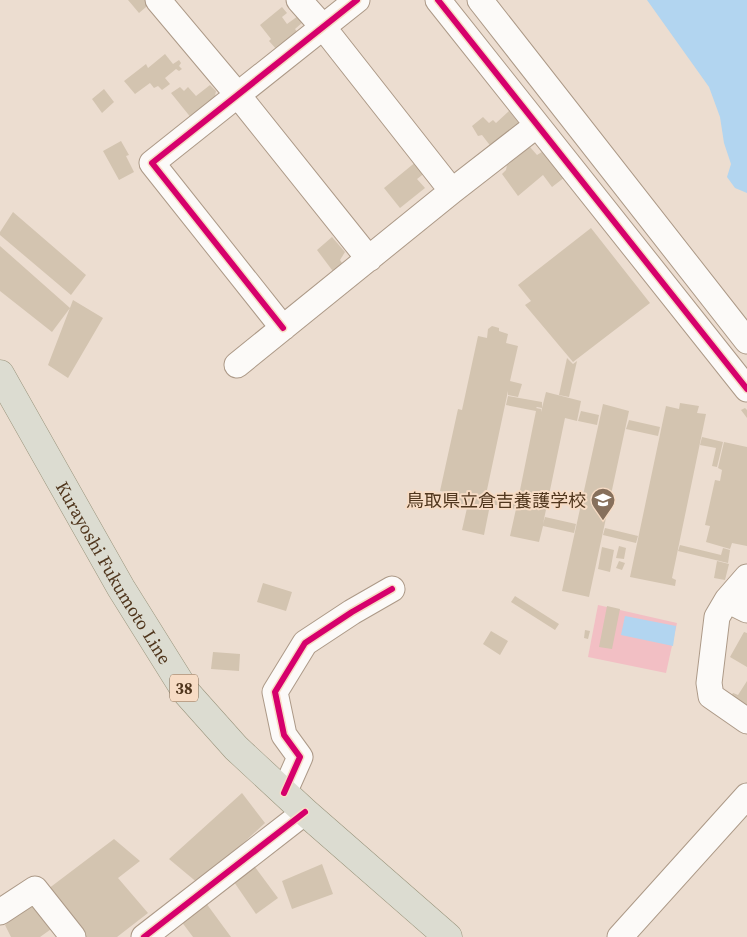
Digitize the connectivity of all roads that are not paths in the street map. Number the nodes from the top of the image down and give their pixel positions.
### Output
1 (158, 0) edge
2 (299, 0) edge
3 (357, 0) edge
4 (438, 0) edge
5 (480, 0) edge
6 (323, 27) junction
7 (237, 94) junction
8 (537, 125) junction
9 (452, 191) junction
10 (369, 259) junction
11 (283, 328) junction
12 (747, 341) edge
13 (238, 365) dead end
14 (0, 374) edge
15 (747, 389) edge
16 (747, 577) edge
17 (392, 589) dead end
18 (737, 605) edge
19 (747, 721) edge
20 (284, 793) junction
21 (747, 796) edge
22 (305, 812) junction
23 (0, 912) edge
24 (73, 937) edge
25 (144, 937) edge
26 (448, 937) edge
27 (620, 937) edge

1 - 7 street
2 - 6 street
3 - 6 street
4 - 8 street
5 - 12 street
6 - 7 street
6 - 9 street
7 - 10 street
7 - 11 street
8 - 9 street
8 - 15 street
9 - 10 street
10 - 11 street
11 - 13 street
14 - 20 main road, Kurayoshi Fukumoto Line / 38
16 - 18 street
17 - 20 street
18 - 19 street
20 - 22 main road, Kurayoshi Fukumoto Line / 38
21 - 27 street
22 - 25 street
22 - 26 main road, Kurayoshi Fukumoto Line / 38
23 - 24 street

